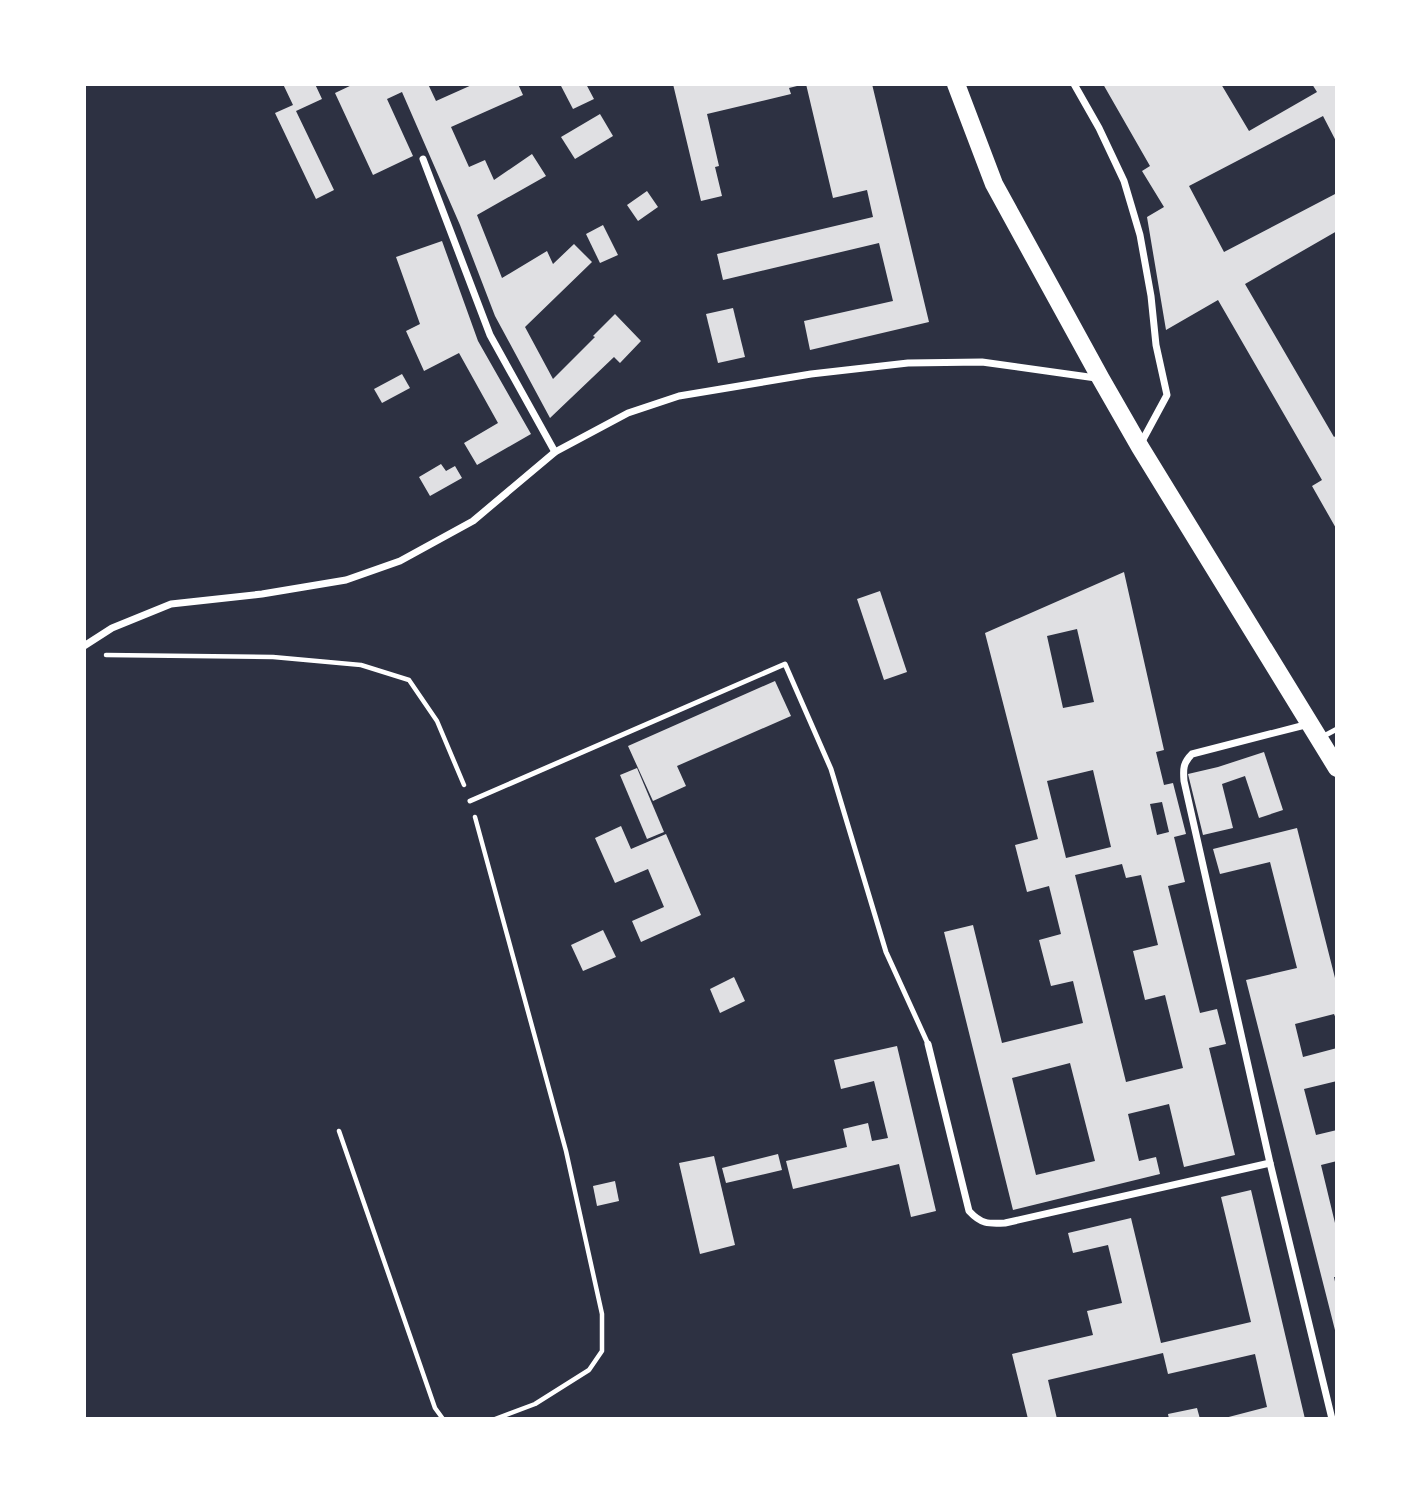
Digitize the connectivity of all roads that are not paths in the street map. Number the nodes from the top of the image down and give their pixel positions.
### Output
1 (956, 84) edge
2 (1074, 84) edge
3 (423, 159) dead end
4 (1101, 379) junction
5 (1139, 447) junction
6 (555, 452) junction
7 (84, 646) edge
8 (1337, 729) edge
9 (1315, 732) junction
10 (1337, 768) edge
11 (470, 801) road end
12 (928, 1045) joint
13 (1270, 1163) junction
14 (1332, 1419) edge

1 - 4 main road
2 - 5 street
3 - 6 street
4 - 5 main road
4 - 6 street
5 - 9 main road
6 - 7 street
8 - 9 lane
9 - 10 main road
9 - 13 street
11 - 12 lane
12 - 13 street
13 - 14 street

